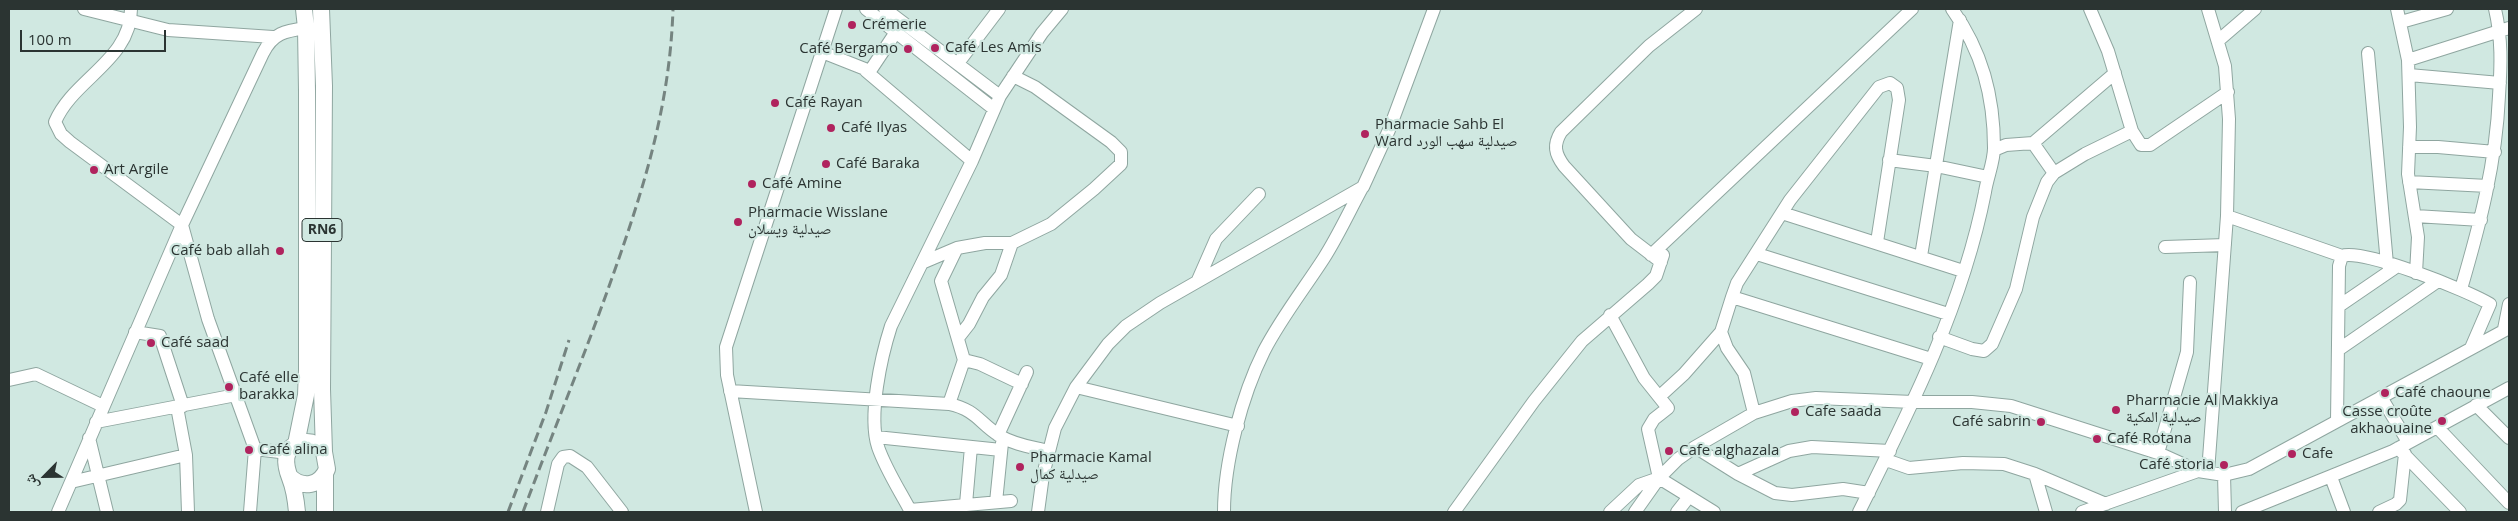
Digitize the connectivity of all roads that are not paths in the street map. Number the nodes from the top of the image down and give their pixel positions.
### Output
1 (84, 9) edge
2 (131, 9) edge
3 (304, 9) edge
4 (321, 9) edge
5 (836, 9) edge
6 (866, 9) edge
7 (885, 9) edge
8 (1000, 9) edge
9 (1062, 9) edge
10 (1434, 9) edge
11 (1696, 9) edge
12 (1912, 9) edge
13 (1952, 9) edge
14 (2090, 9) edge
15 (2208, 9) edge
16 (2254, 9) edge
17 (2397, 9) edge
18 (2447, 9) edge
19 (2495, 9) edge
20 (1960, 20) junction
21 (131, 22) junction
22 (2401, 22) junction
23 (306, 28) junction
24 (2505, 30) edge
25 (896, 32) junction
26 (273, 37) junction
27 (2218, 40) junction
28 (822, 52) junction
29 (2368, 53) dead end
30 (2408, 60) junction
31 (958, 63) junction
32 (866, 71) junction
33 (2115, 73) junction
34 (2409, 75) junction
35 (1013, 76) junction
36 (2500, 83) junction
37 (2228, 92) junction
38 (1000, 96) junction
39 (994, 109) junction
40 (2132, 131) junction
41 (2033, 143) junction
42 (2409, 147) junction
43 (1994, 150) junction
44 (2495, 152) junction
45 (1889, 160) junction
46 (972, 161) junction
47 (1936, 166) junction
48 (2054, 173) junction
49 (1988, 177) junction
50 (2409, 182) junction
51 (2488, 186) junction
52 (1363, 187) junction
53 (1260, 194) dead end
54 (1782, 213) junction
55 (2227, 216) junction
56 (2415, 216) junction
57 (2481, 220) junction
58 (182, 225) junction
59 (1877, 242) junction
60 (1012, 243) junction
61 (2225, 244) junction
62 (2165, 247) dead end
63 (957, 248) junction
64 (1757, 254) junction
65 (1921, 256) junction
66 (2342, 256) junction
67 (1656, 259) junction
68 (924, 262) junction
69 (2392, 265) junction
70 (1963, 271) junction
71 (2416, 273) junction
72 (1198, 280) junction
73 (2438, 281) junction
74 (2190, 282) dead end
75 (2460, 289) junction
76 (1732, 297) junction
77 (2490, 304) junction
78 (2339, 306) junction
79 (2509, 306) edge
80 (1948, 314) junction
81 (1610, 315) junction
82 (2507, 329) edge
83 (135, 332) junction
84 (1721, 332) junction
85 (1940, 337) junction
86 (958, 338) junction
87 (2471, 348) junction
88 (2338, 350) junction
89 (1931, 359) junction
90 (964, 360) junction
91 (9, 380) edge
92 (1076, 386) junction
93 (2509, 388) edge
94 (730, 391) junction
95 (236, 395) junction
96 (1660, 396) junction
97 (2380, 397) junction
98 (877, 399) junction
99 (1913, 402) junction
100 (949, 404) junction
101 (2476, 405) junction
102 (103, 406) junction
103 (180, 407) junction
104 (1754, 413) junction
105 (2337, 421) junction
106 (96, 422) junction
107 (1238, 426) junction
108 (2436, 427) junction
109 (876, 437) junction
110 (89, 438) junction
111 (2509, 438) edge
112 (1001, 441) junction
113 (971, 447) junction
114 (1695, 447) junction
115 (2404, 448) junction
116 (255, 449) junction
117 (292, 449) junction
118 (1048, 451) junction
119 (324, 452) junction
120 (2158, 453) junction
121 (186, 455) junction
122 (1888, 456) junction
123 (2203, 471) junction
124 (324, 474) junction
125 (1738, 474) junction
126 (2035, 474) junction
127 (98, 475) junction
128 (2224, 475) junction
129 (290, 477) junction
130 (1659, 478) junction
131 (2331, 478) junction
132 (71, 482) junction
133 (1869, 493) junction
134 (1688, 498) junction
135 (1011, 501) dead end
136 (996, 502) junction
137 (2509, 503) edge
138 (966, 504) junction
139 (2106, 504) junction
140 (2394, 509) edge
141 (910, 511) edge
142 (58, 512) edge
143 (107, 512) edge
144 (188, 512) edge
145 (250, 512) edge
146 (298, 512) edge
147 (324, 512) edge
148 (547, 512) edge
149 (622, 512) edge
150 (756, 512) edge
151 (1038, 512) edge
152 (1224, 512) edge
153 (1454, 512) edge
154 (1610, 512) edge
155 (1635, 512) edge
156 (1678, 512) edge
157 (1714, 512) edge
158 (1859, 512) edge
159 (2046, 512) edge
160 (2082, 512) edge
161 (2225, 512) edge
162 (2242, 512) edge
163 (2344, 512) edge
164 (2379, 512) edge
165 (2460, 512) edge

1 - 21 street
2 - 21 street
3 - 23 main road, RN6
4 - 119 main road, RN6
5 - 28 street
6 - 25 street
7 - 31 street
8 - 31 street
9 - 35 street
10 - 52 street
11 - 67 street
12 - 67 street
13 - 20 street
14 - 33 street
15 - 27 street
16 - 27 street
17 - 22 street
18 - 22 street
19 - 24 street
20 - 43 street
20 - 47 street
21 - 26 street
21 - 58 street
22 - 30 street
23 - 26 street
23 - 117 main road, RN6
24 - 30 street
24 - 36 street
25 - 32 street
25 - 39 street
26 - 58 street
27 - 37 street
28 - 32 street
28 - 94 street
29 - 69 street
30 - 34 street
31 - 38 street
32 - 46 street
33 - 40 street
33 - 41 street
34 - 36 street
34 - 42 street
35 - 38 street
35 - 60 street
36 - 44 street
37 - 40 street
37 - 55 street
38 - 39 street
39 - 46 street
40 - 48 street
41 - 43 street
41 - 48 street
42 - 44 street
42 - 50 street
43 - 49 street
44 - 51 street
45 - 47 street
45 - 54 street
45 - 59 street
46 - 68 street
47 - 49 street
47 - 65 street
48 - 85 street
49 - 70 street
50 - 51 street
50 - 56 street
51 - 57 street
52 - 72 street
52 - 107 street
53 - 72 street
54 - 59 street
54 - 64 street
55 - 61 street
55 - 66 street
56 - 57 street
56 - 71 street
57 - 75 street
58 - 83 street
58 - 95 street
59 - 65 street
60 - 63 street
60 - 86 street
61 - 62 street
61 - 123 street
63 - 68 street
63 - 86 street
64 - 76 street
64 - 80 street
65 - 70 street
66 - 69 street
66 - 78 street
67 - 81 street
68 - 98 street
69 - 71 street
69 - 78 street
70 - 80 street
71 - 73 street
72 - 92 street
73 - 75 street
73 - 88 street
74 - 120 street
75 - 77 street
76 - 84 street
76 - 89 street
77 - 79 street
77 - 87 street
78 - 88 street
79 - 82 street
80 - 85 street
81 - 96 street
81 - 153 street
82 - 87 street
83 - 102 street
83 - 103 street
84 - 96 street
84 - 104 street
85 - 89 street
86 - 90 street
87 - 97 street
88 - 105 street
89 - 99 street
90 - 100 street
90 - 112 street
91 - 102 street
92 - 107 street
92 - 118 street
93 - 101 street
94 - 98 street
94 - 150 street
95 - 103 street
95 - 116 street
96 - 130 street
97 - 105 street
97 - 115 street
98 - 100 street
98 - 109 street
99 - 104 street
99 - 120 street
99 - 122 street
100 - 112 street
101 - 108 street
101 - 111 street
102 - 106 street
103 - 106 street
103 - 121 street
104 - 114 street
105 - 128 street
106 - 110 street
107 - 152 street
108 - 115 street
108 - 137 street
109 - 113 street
109 - 141 street
110 - 127 street
110 - 132 street
112 - 113 street
112 - 118 street
112 - 136 street
113 - 138 street
114 - 125 street
114 - 130 street
115 - 131 street
115 - 140 street
115 - 165 street
116 - 117 street
116 - 145 street
117 - 119 main road
117 - 129 main road, RN6
118 - 151 street
119 - 124 main road, RN6
120 - 123 street
121 - 127 street
121 - 144 street
122 - 125 street
122 - 126 street
122 - 133 street
123 - 128 street
123 - 139 street
124 - 129 main road
124 - 147 main road, RN6
125 - 133 street
126 - 139 street
126 - 159 street
127 - 132 street
127 - 143 street
128 - 161 street
129 - 146 main road, RN6
130 - 134 street
130 - 154 street
130 - 155 street
131 - 162 street
131 - 163 street
132 - 142 street
133 - 158 street
134 - 156 street
134 - 157 street
135 - 136 street
136 - 138 street
138 - 141 street
139 - 160 street
140 - 164 street
148 - 149 street

